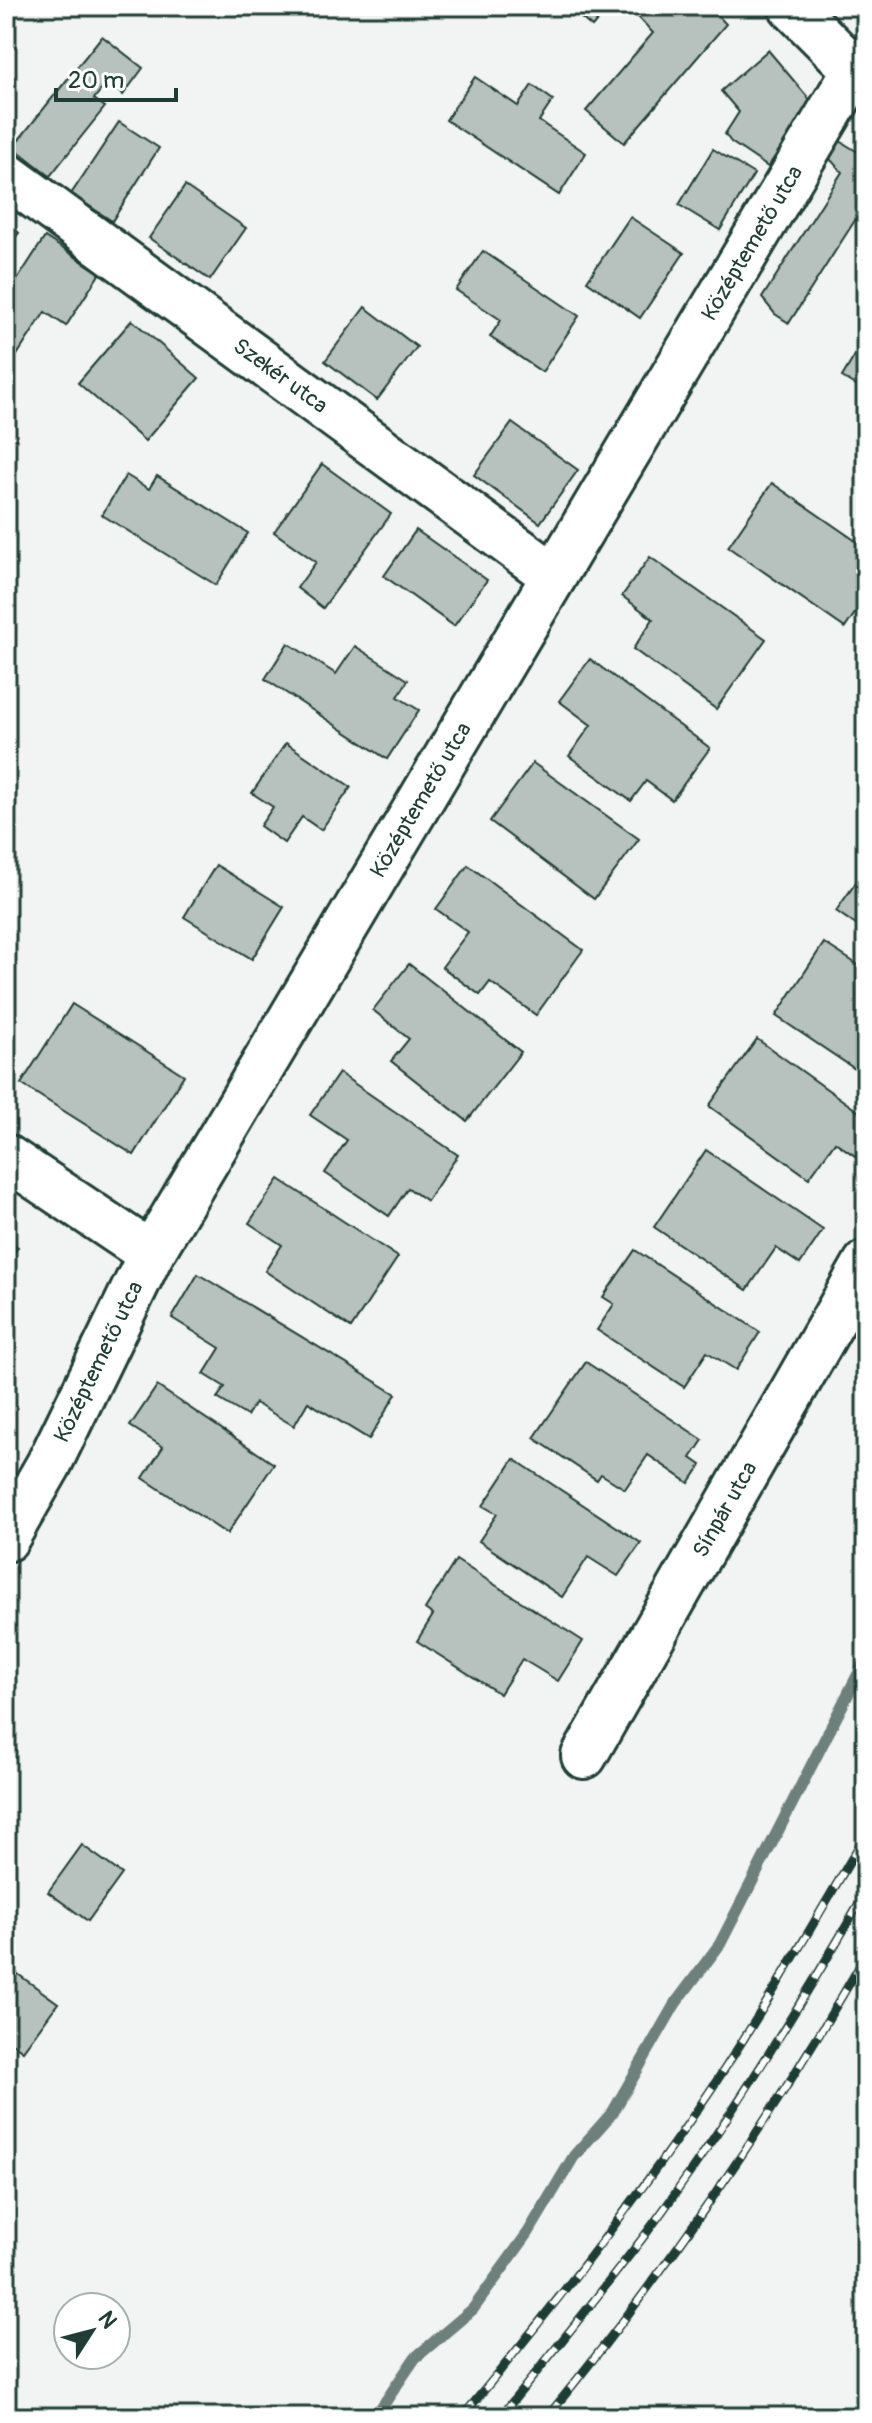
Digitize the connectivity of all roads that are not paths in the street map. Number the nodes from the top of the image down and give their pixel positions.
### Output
1 (791, 6) edge
2 (861, 76) edge
3 (6, 175) edge
4 (554, 576) junction
5 (6, 1157) edge
6 (151, 1254) junction
7 (866, 1263) edge
8 (6, 1539) edge
9 (584, 1756) dead end

1 - 2 street
2 - 4 street, Középtemető utca
3 - 4 street, Szekér utca
4 - 6 street, Középtemető utca
5 - 6 street
6 - 8 street, Középtemető utca
7 - 9 street, Sínpár utca

